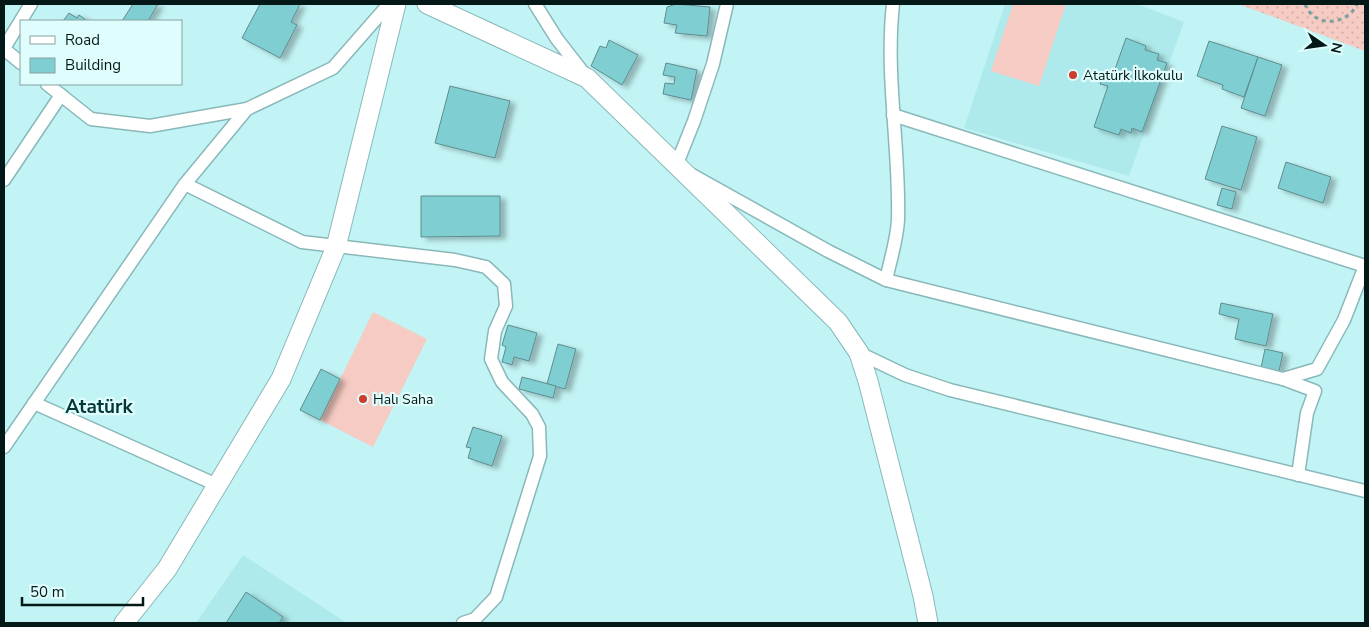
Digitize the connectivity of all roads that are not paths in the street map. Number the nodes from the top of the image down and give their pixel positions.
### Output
1 (31, 4) edge
2 (389, 4) edge
3 (396, 4) edge
4 (427, 4) edge
5 (535, 4) edge
6 (727, 4) edge
7 (893, 4) edge
8 (21, 20) edge
9 (20, 22) edge
10 (4, 48) edge
11 (20, 62) edge
12 (587, 78) junction
13 (48, 85) edge
14 (61, 95) junction
15 (247, 108) junction
16 (893, 116) junction
17 (676, 166) junction
18 (4, 180) edge
19 (185, 184) junction
20 (336, 247) junction
21 (1365, 266) edge
22 (886, 280) junction
23 (859, 353) junction
24 (1283, 379) junction
25 (34, 403) junction
26 (4, 447) edge
27 (1298, 475) junction
28 (217, 485) junction
29 (1365, 491) edge
30 (124, 623) edge
31 (463, 623) edge
32 (928, 623) edge

1 - 8 street
2 - 15 street
3 - 20 street
4 - 12 street
5 - 12 street
6 - 17 street
7 - 16 street
9 - 10 street
10 - 11 street
12 - 17 street
13 - 14 street
14 - 15 street
14 - 18 street
15 - 19 street
16 - 21 street
16 - 22 street
17 - 22 street
17 - 23 street
19 - 20 street
19 - 25 street
20 - 28 street
20 - 31 street
21 - 24 street
22 - 24 street
23 - 27 street
23 - 32 street
24 - 27 street
25 - 26 street
25 - 28 street
27 - 29 street
28 - 30 street

